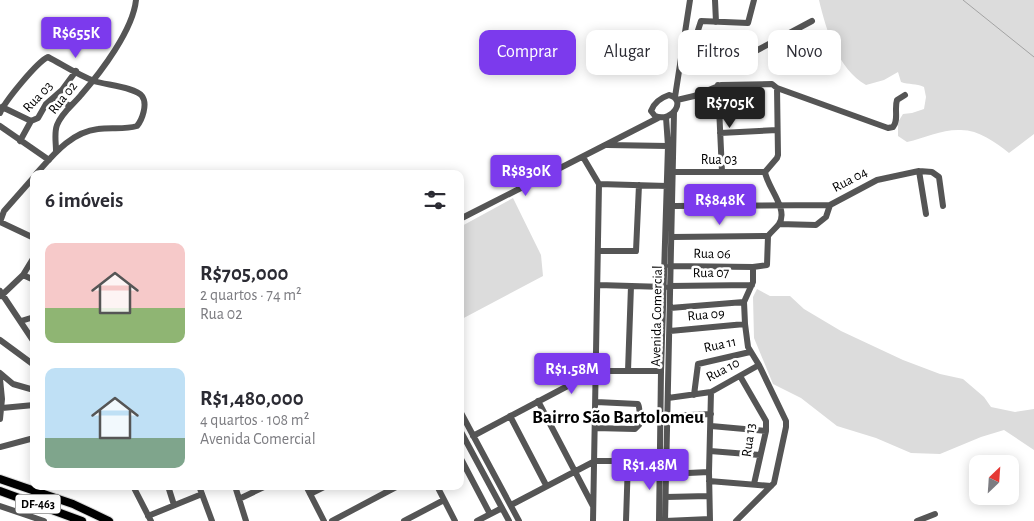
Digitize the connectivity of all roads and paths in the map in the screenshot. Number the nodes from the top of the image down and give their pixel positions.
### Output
1 (136, 0) edge
2 (690, 0) edge
3 (715, 0) edge
4 (754, 0) edge
5 (812, 21) dead end
6 (716, 22) junction
7 (76, 71) junction
8 (94, 81) junction
9 (718, 85) junction
10 (777, 88) junction
11 (905, 95) dead end
12 (694, 96) junction
13 (55, 97) junction
14 (674, 98) junction
15 (718, 101) junction
16 (70, 106) junction
17 (1, 110) edge
18 (651, 111) junction
19 (674, 112) junction
20 (666, 117) junction
21 (658, 118) junction
22 (31, 121) junction
23 (644, 124) junction
24 (0, 126) edge
25 (777, 130) junction
26 (720, 133) junction
27 (20, 140) junction
28 (605, 145) junction
29 (668, 146) junction
30 (56, 151) junction
31 (583, 157) junction
32 (49, 160) junction
33 (40, 170) edge
34 (919, 171) junction
35 (673, 172) junction
36 (722, 172) junction
37 (765, 172) junction
38 (30, 182) edge
39 (599, 184) junction
40 (639, 185) junction
41 (667, 186) junction
42 (780, 205) junction
43 (830, 205) junction
44 (673, 206) junction
45 (943, 206) dead end
46 (926, 214) dead end
47 (464, 217) edge
48 (0, 222) edge
49 (779, 224) junction
50 (30, 236) edge
51 (768, 236) junction
52 (672, 237) junction
53 (599, 251) junction
54 (30, 264) edge
55 (670, 266) junction
56 (753, 267) junction
57 (23, 275) junction
58 (668, 276) junction
59 (30, 278) edge
60 (598, 285) junction
61 (752, 285) junction
62 (631, 286) junction
63 (667, 287) junction
64 (1, 294) edge
65 (667, 299) junction
66 (744, 302) junction
67 (670, 308) junction
68 (30, 318) edge
69 (21, 321) junction
70 (745, 324) junction
71 (670, 331) junction
72 (30, 336) edge
73 (0, 340) edge
74 (750, 352) junction
75 (30, 364) edge
76 (759, 365) junction
77 (628, 370) junction
78 (596, 371) junction
79 (661, 371) junction
80 (0, 373) edge
81 (740, 376) junction
82 (0, 379) edge
83 (13, 384) junction
84 (1, 385) edge
85 (30, 389) edge
86 (711, 392) junction
87 (694, 395) junction
88 (668, 398) junction
89 (538, 401) junction
90 (596, 402) junction
91 (30, 405) edge
92 (2, 408) junction
93 (711, 414) junction
94 (510, 416) junction
95 (668, 416) junction
96 (464, 418) edge
97 (0, 419) edge
98 (711, 426) junction
99 (595, 428) junction
100 (766, 431) junction
101 (472, 433) junction
102 (464, 436) edge
103 (30, 440) edge
104 (464, 441) edge
105 (0, 447) edge
106 (664, 451) junction
107 (710, 451) junction
108 (760, 455) junction
109 (595, 461) junction
110 (628, 461) junction
111 (661, 461) junction
112 (464, 465) edge
113 (575, 471) junction
114 (709, 472) junction
115 (667, 474) junction
116 (0, 479) edge
117 (709, 481) junction
118 (754, 484) junction
119 (663, 485) junction
120 (24, 486) junction
121 (546, 486) junction
122 (771, 486) junction
123 (30, 488) edge
124 (35, 490) edge
125 (132, 490) edge
126 (135, 490) edge
127 (169, 490) edge
128 (200, 490) edge
129 (236, 490) edge
130 (258, 490) edge
131 (308, 490) edge
132 (318, 490) edge
133 (390, 490) edge
134 (439, 490) edge
135 (0, 491) edge
136 (202, 494) junction
137 (310, 494) junction
138 (709, 496) junction
139 (138, 497) junction
140 (666, 497) junction
141 (21, 498) junction
142 (239, 499) junction
143 (444, 500) junction
144 (174, 505) junction
145 (511, 505) junction
146 (0, 506) edge
147 (594, 507) junction
148 (502, 508) junction
149 (490, 514) junction
150 (935, 514) dead end
151 (415, 518) edge
152 (149, 519) edge
153 (78, 520) edge
154 (710, 520) edge
155 (44, 521) edge
156 (109, 521) edge
157 (212, 521) edge
158 (246, 521) edge
159 (324, 521) edge
160 (332, 521) edge
161 (404, 521) edge
162 (454, 521) edge
163 (477, 521) edge
164 (509, 521) edge
165 (519, 521) edge
166 (593, 521) edge
167 (626, 521) edge
168 (659, 521) edge
169 (665, 521) edge
170 (736, 521) edge
171 (917, 521) edge

1 - 8 street, Rua 02
2 - 14 street
3 - 6 street
4 - 6 street
5 - 6 street
7 - 8 street
7 - 13 street, Rua 03
7 - 17 street
8 - 16 street, Rua 02
8 - 30 street
9 - 10 street
9 - 12 street
9 - 15 street
10 - 11 street
10 - 25 street
12 - 14 street
12 - 15 street
13 - 16 street
13 - 22 street, Rua 03
14 - 18 street
14 - 19 street
15 - 26 street
16 - 30 street, Rua 02
17 - 22 street
18 - 21 street
18 - 23 street
19 - 20 street
19 - 35 street, Avenida Comercial
20 - 21 street
20 - 29 street, Avenida Comercial
21 - 23 street
22 - 27 street, Rua 03
23 - 28 street
24 - 27 street
25 - 26 street
25 - 37 street
26 - 36 street
27 - 32 street
28 - 29 street
28 - 31 street
29 - 41 street, Avenida Comercial
30 - 32 street
31 - 39 street
31 - 47 street
32 - 33 street
34 - 43 street, Rua 04
34 - 45 street
34 - 46 street
35 - 36 street, Rua 03
35 - 44 street, Avenida Comercial
36 - 37 street, Rua 03
37 - 42 street
38 - 48 street
39 - 40 street
39 - 53 street
40 - 41 street
40 - 53 street
41 - 58 street, Avenida Comercial
42 - 43 street, Rua 04
42 - 44 street, Rua 04
42 - 49 street
43 - 49 street
44 - 52 street, Avenida Comercial
48 - 50 street
49 - 51 street
51 - 52 street
51 - 56 street
52 - 55 street, Avenida Comercial
53 - 60 street
54 - 57 street
55 - 56 street, Rua 06
55 - 58 street, Avenida Comercial
56 - 61 street
57 - 59 street
57 - 64 street
58 - 63 street, Avenida Comercial
60 - 62 street, Rua 07
60 - 78 street
61 - 63 street, Rua 07
61 - 66 street
62 - 63 street, Rua 07
62 - 77 street
63 - 65 street, Avenida Comercial
64 - 69 street
65 - 67 street, Avenida Comercial
65 - 79 street, Avenida Comercial
66 - 67 street
66 - 70 street
67 - 71 street, Avenida Comercial
68 - 69 street
69 - 72 street
70 - 71 street, Rua 09
70 - 74 street
71 - 88 street, Avenida Comercial
73 - 75 street
74 - 76 street
74 - 87 street, Rua 11
76 - 81 street, Rua 10
76 - 122 street
77 - 78 street
77 - 79 street
78 - 89 street
78 - 90 street
79 - 106 street, Avenida Comercial
80 - 83 street
81 - 86 street, Rua 10
81 - 100 street, Rua 13
82 - 84 street
83 - 84 street
83 - 85 street
84 - 92 street
86 - 87 street, Rua 10
86 - 93 street
87 - 88 street, Rua 10
88 - 95 street, Avenida Comercial
89 - 94 street
89 - 113 street
90 - 99 street
90 - 99 street
91 - 92 street
92 - 97 street
93 - 95 street
93 - 98 street
94 - 101 street
94 - 121 street
95 - 106 street, Avenida Comercial
96 - 101 street
98 - 100 street
98 - 107 street
99 - 109 street
100 - 108 street, Rua 13
101 - 102 street
101 - 145 street
103 - 105 street
104 - 148 street
106 - 111 street, Avenida Comercial
106 - 115 street, Avenida Comercial
107 - 108 street
107 - 114 street
108 - 118 street, Rua 13
109 - 110 street
109 - 113 street
109 - 147 street
110 - 111 street
110 - 167 street
111 - 119 street, Avenida Comercial
112 - 149 street
113 - 121 street
113 - 147 street
114 - 115 street
114 - 117 street
115 - 119 street, Avenida Comercial
116 - 120 main road, DF-463
117 - 118 street
117 - 138 street
118 - 122 street
119 - 140 street, Avenida Comercial
119 - 168 street, Avenida Comercial
120 - 123 main road, DF-463
120 - 141 main road
121 - 145 street
122 - 170 street
124 - 156 main road, DF-463
125 - 139 street
126 - 139 street
127 - 144 street
128 - 136 street
129 - 142 street
130 - 142 street
131 - 137 street
132 - 137 street
133 - 160 street
134 - 143 street
135 - 141 main road, DF-463
136 - 144 street
136 - 157 street
137 - 159 street
138 - 140 street
138 - 154 street
139 - 152 street
140 - 169 street, Avenida Comercial
141 - 153 main road, DF-463
142 - 158 street
143 - 151 street
143 - 162 street
144 - 152 street
145 - 165 street
146 - 155 street
147 - 166 street
148 - 149 street
148 - 164 street
149 - 163 street
150 - 171 street
151 - 161 street
154 - 169 street

